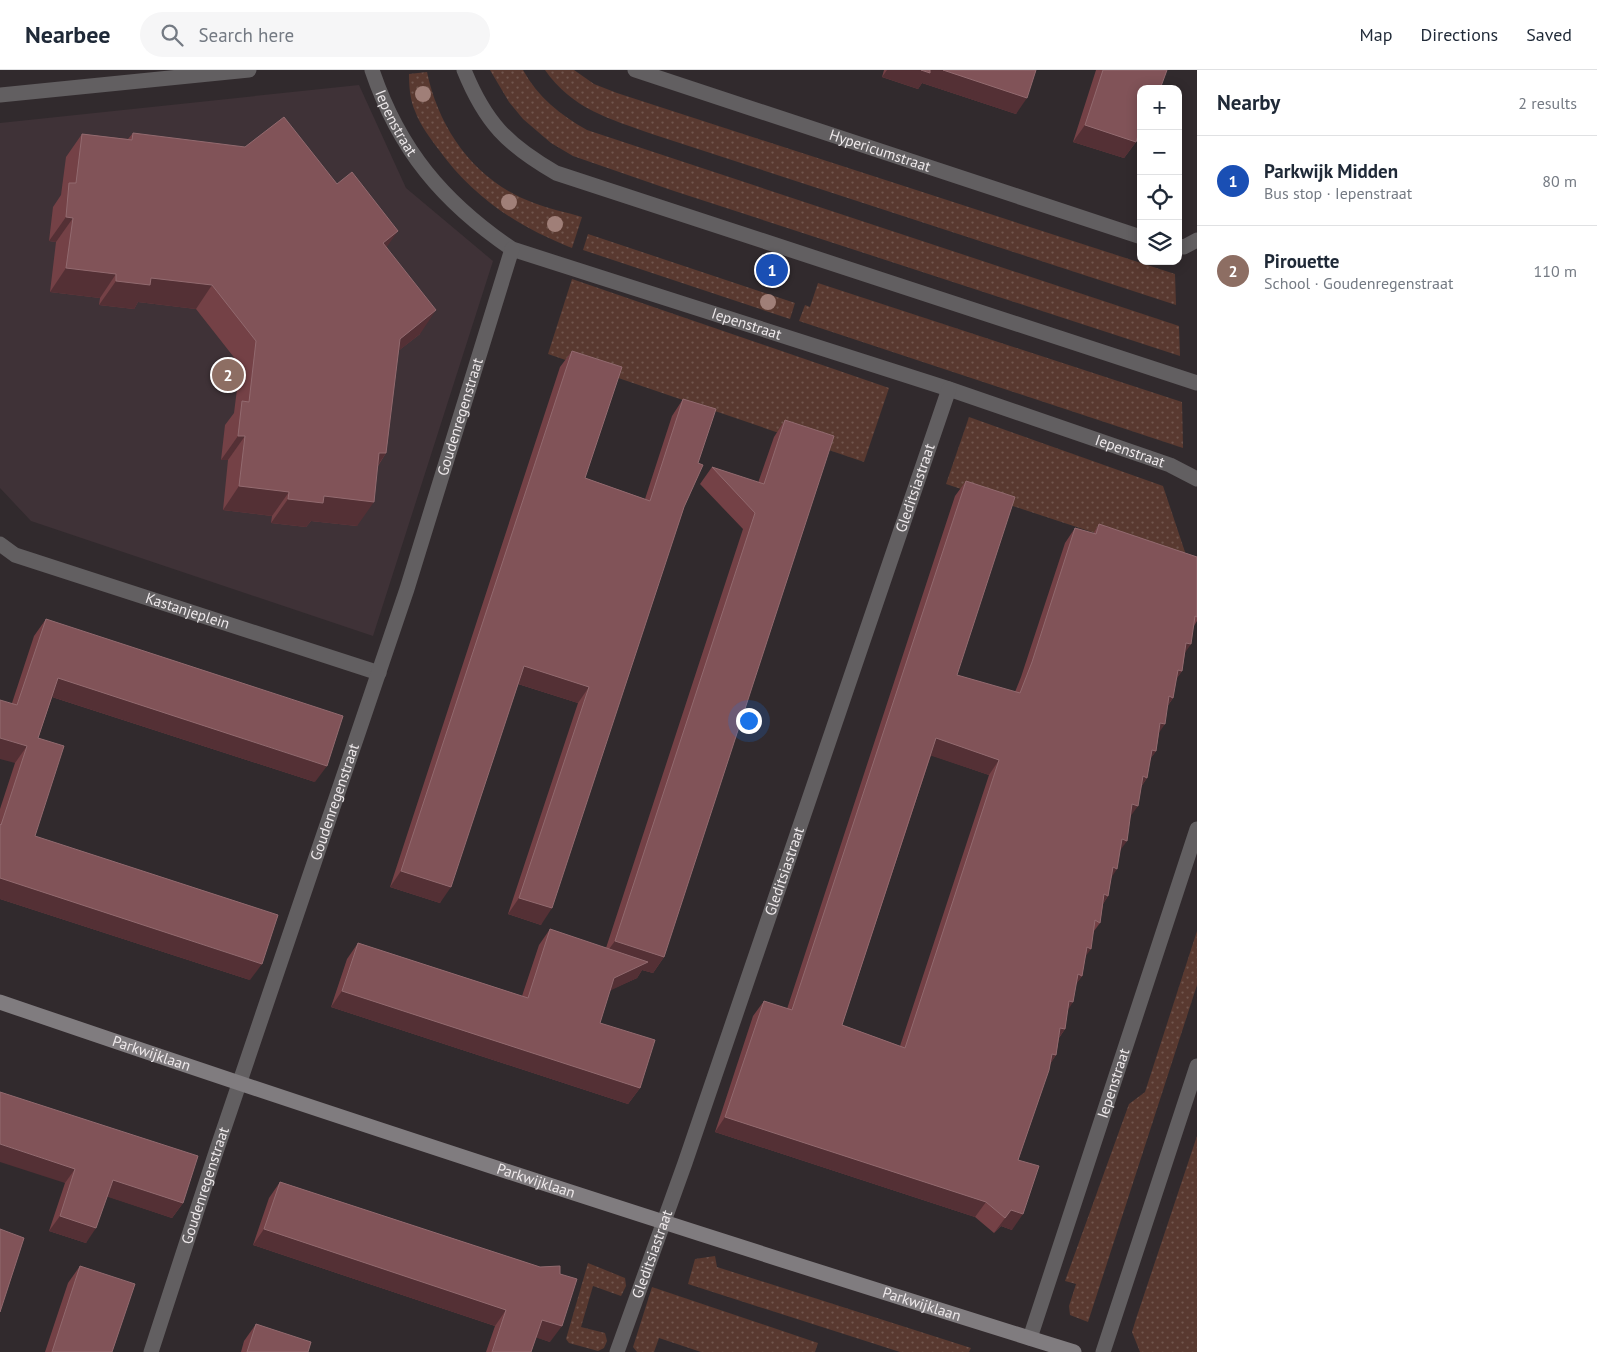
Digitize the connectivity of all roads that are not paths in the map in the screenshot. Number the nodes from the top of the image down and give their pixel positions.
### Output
1 (249, 70) edge
2 (372, 70) edge
3 (464, 70) edge
4 (636, 70) edge
5 (0, 95) edge
6 (1137, 236) edge
7 (1197, 240) edge
8 (1182, 247) edge
9 (512, 249) junction
10 (1197, 383) edge
11 (949, 389) junction
12 (1197, 479) edge
13 (0, 544) edge
14 (379, 672) junction
15 (1197, 829) edge
16 (0, 1002) edge
17 (1197, 1066) edge
18 (240, 1084) junction
19 (663, 1222) junction
20 (1030, 1338) junction
21 (151, 1352) edge
22 (617, 1352) edge
23 (1074, 1352) edge
24 (1103, 1352) edge

1 - 5 street
2 - 9 street, Iepenstraat
3 - 10 street
4 - 6 street, Hypericumstraat
7 - 8 street
9 - 11 street, Iepenstraat
9 - 14 street, Goudenregenstraat
11 - 12 street, Iepenstraat
11 - 19 street, Gleditsiastraat
13 - 14 street, Kastanjeplein
14 - 18 street, Goudenregenstraat
15 - 20 street, Iepenstraat
16 - 18 street, Parkwijklaan
17 - 24 street
18 - 19 street, Parkwijklaan
18 - 21 street, Goudenregenstraat
19 - 20 street, Parkwijklaan
19 - 22 street, Gleditsiastraat
20 - 23 street, Parkwijklaan

